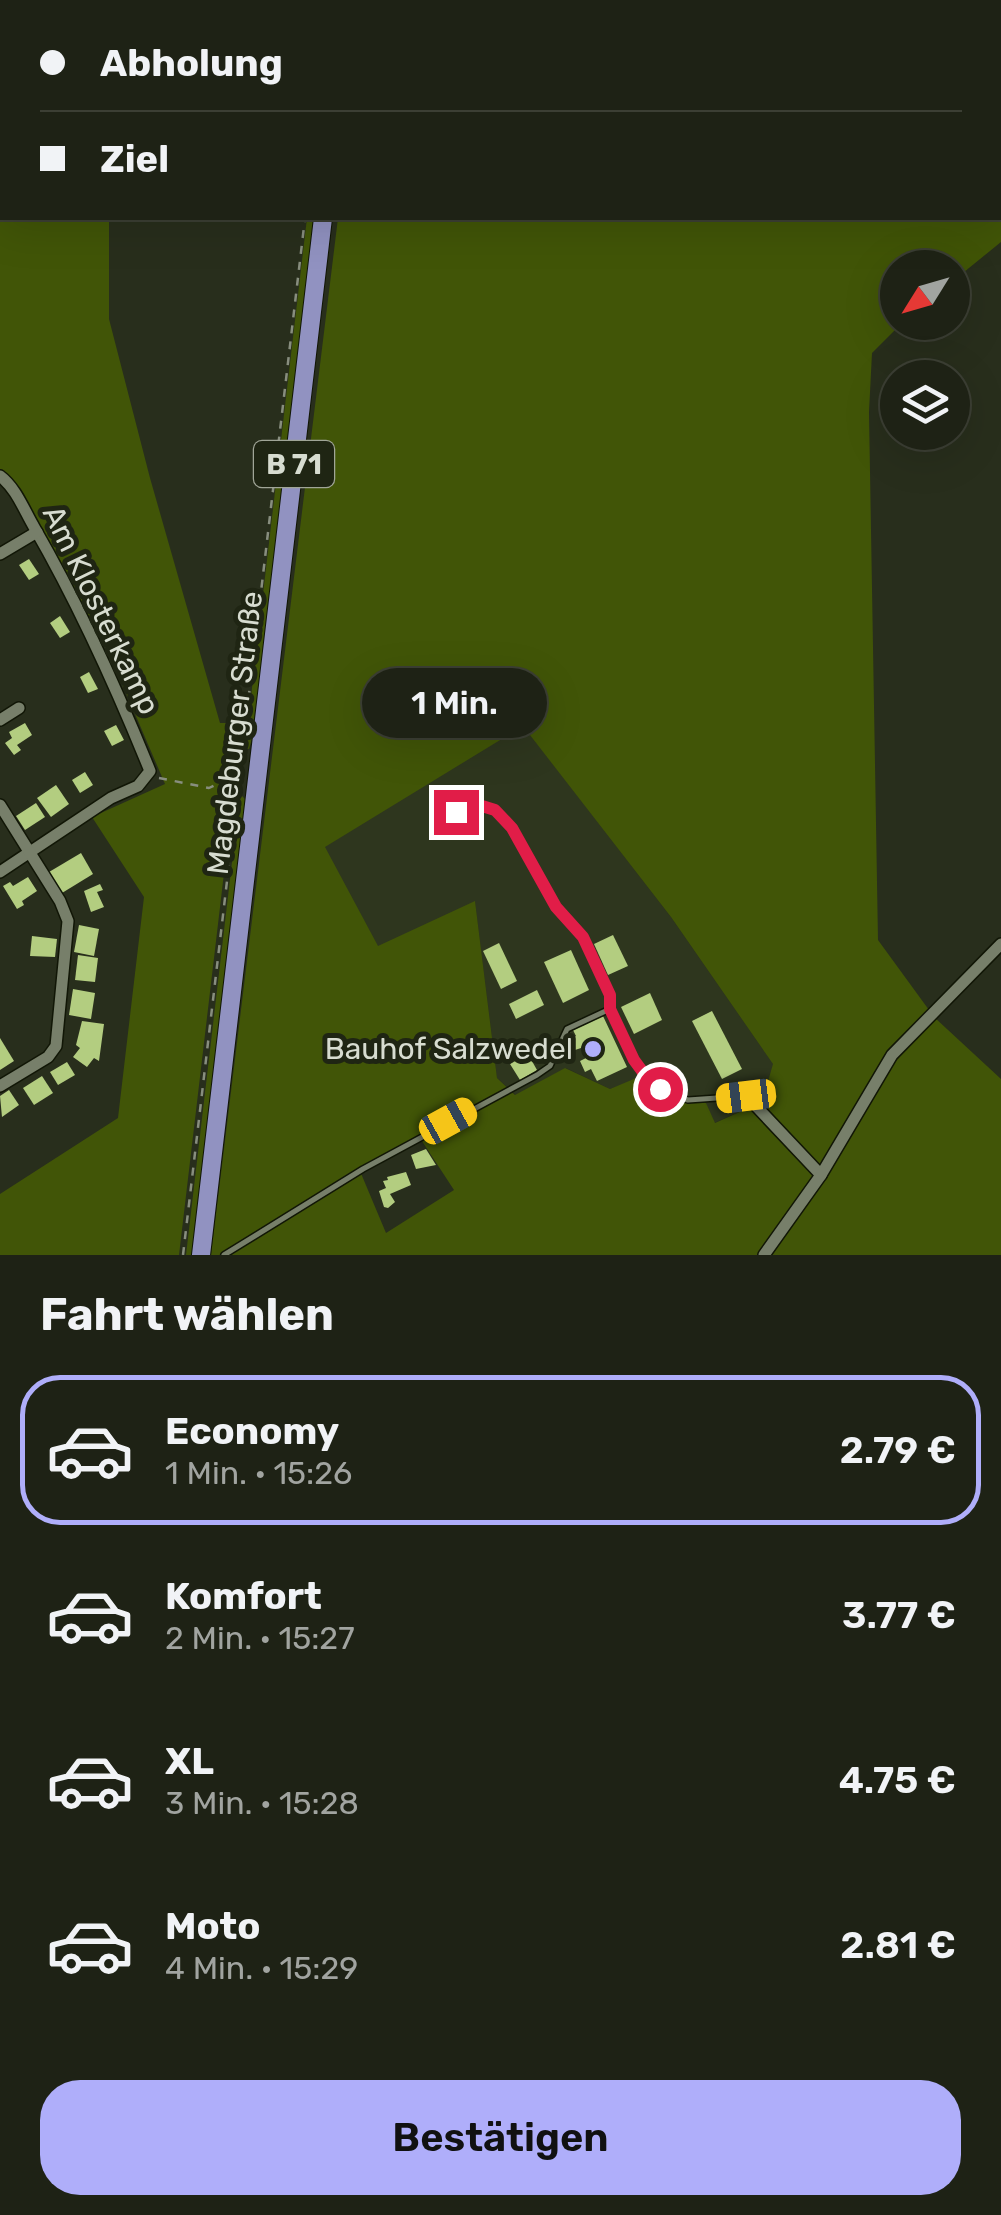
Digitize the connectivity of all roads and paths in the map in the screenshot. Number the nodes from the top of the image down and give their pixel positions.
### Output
1 (306, 220) edge
2 (323, 220) edge
3 (0, 476) edge
4 (37, 532) junction
5 (0, 554) edge
6 (19, 708) dead end
7 (0, 720) edge
8 (150, 771) junction
9 (240, 776) junction
10 (0, 805) edge
11 (456, 812) dead end
12 (30, 854) junction
13 (0, 872) edge
14 (1001, 944) edge
15 (610, 1009) junction
16 (0, 1086) edge
17 (755, 1105) joint
18 (820, 1175) junction
19 (184, 1255) edge
20 (201, 1255) edge
21 (224, 1255) edge
22 (764, 1255) edge

1 - 9 path
2 - 20 main road, Magdeburger Straße / B 71
3 - 4 street, Am Klosterkamp
4 - 5 street
4 - 8 street, Am Klosterkamp
6 - 7 street
8 - 9 path
8 - 12 street
9 - 19 path
10 - 12 street
11 - 15 lane
12 - 13 street
12 - 16 street
14 - 18 street
15 - 17 lane
15 - 21 lane
17 - 18 street
18 - 22 street

